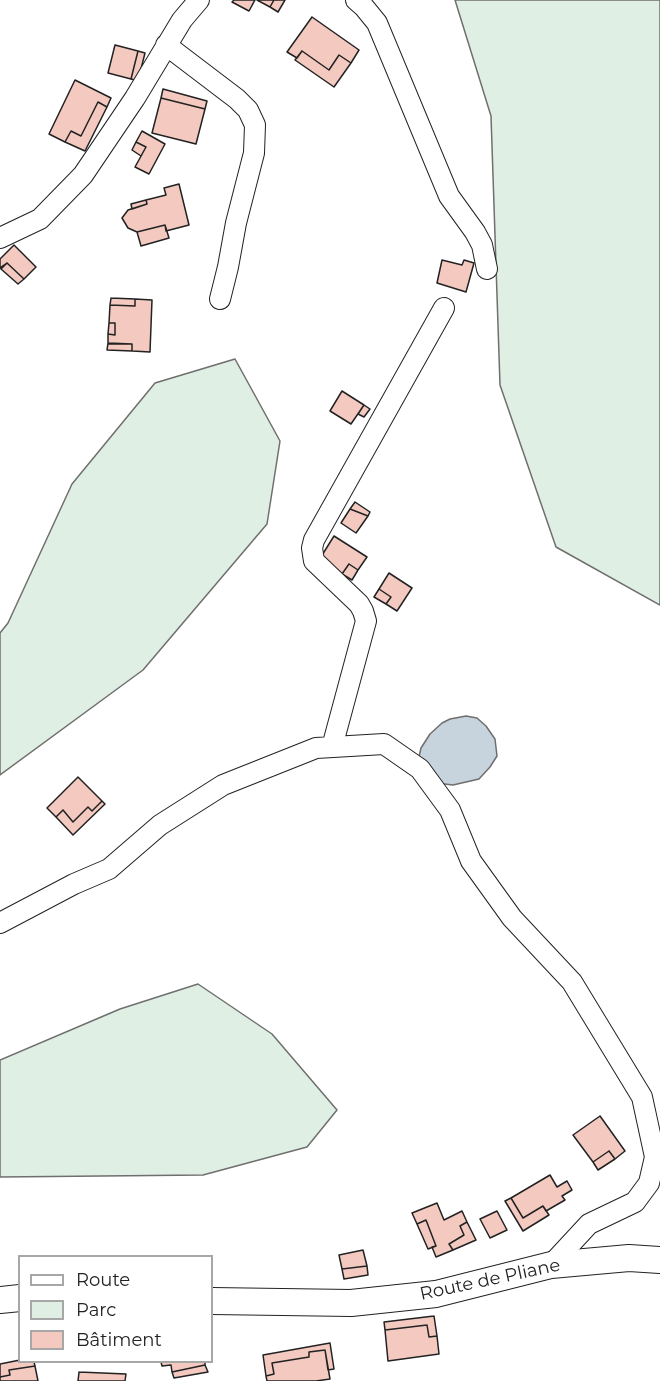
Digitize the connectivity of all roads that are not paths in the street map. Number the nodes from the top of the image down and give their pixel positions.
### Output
1 (199, 0) edge
2 (356, 0) edge
3 (166, 45) junction
4 (0, 238) edge
5 (487, 269) dead end
6 (220, 299) dead end
7 (444, 308) dead end
8 (332, 747) junction
9 (0, 923) edge
10 (660, 1260) edge
11 (551, 1265) junction
12 (18, 1298) edge
13 (0, 1300) edge
14 (213, 1301) edge

1 - 3 street
2 - 5 street
3 - 4 street
3 - 6 street
7 - 8 street
8 - 9 street
8 - 11 street
10 - 11 street, Route de Pliane
11 - 14 street, Route de Pliane
12 - 13 street

